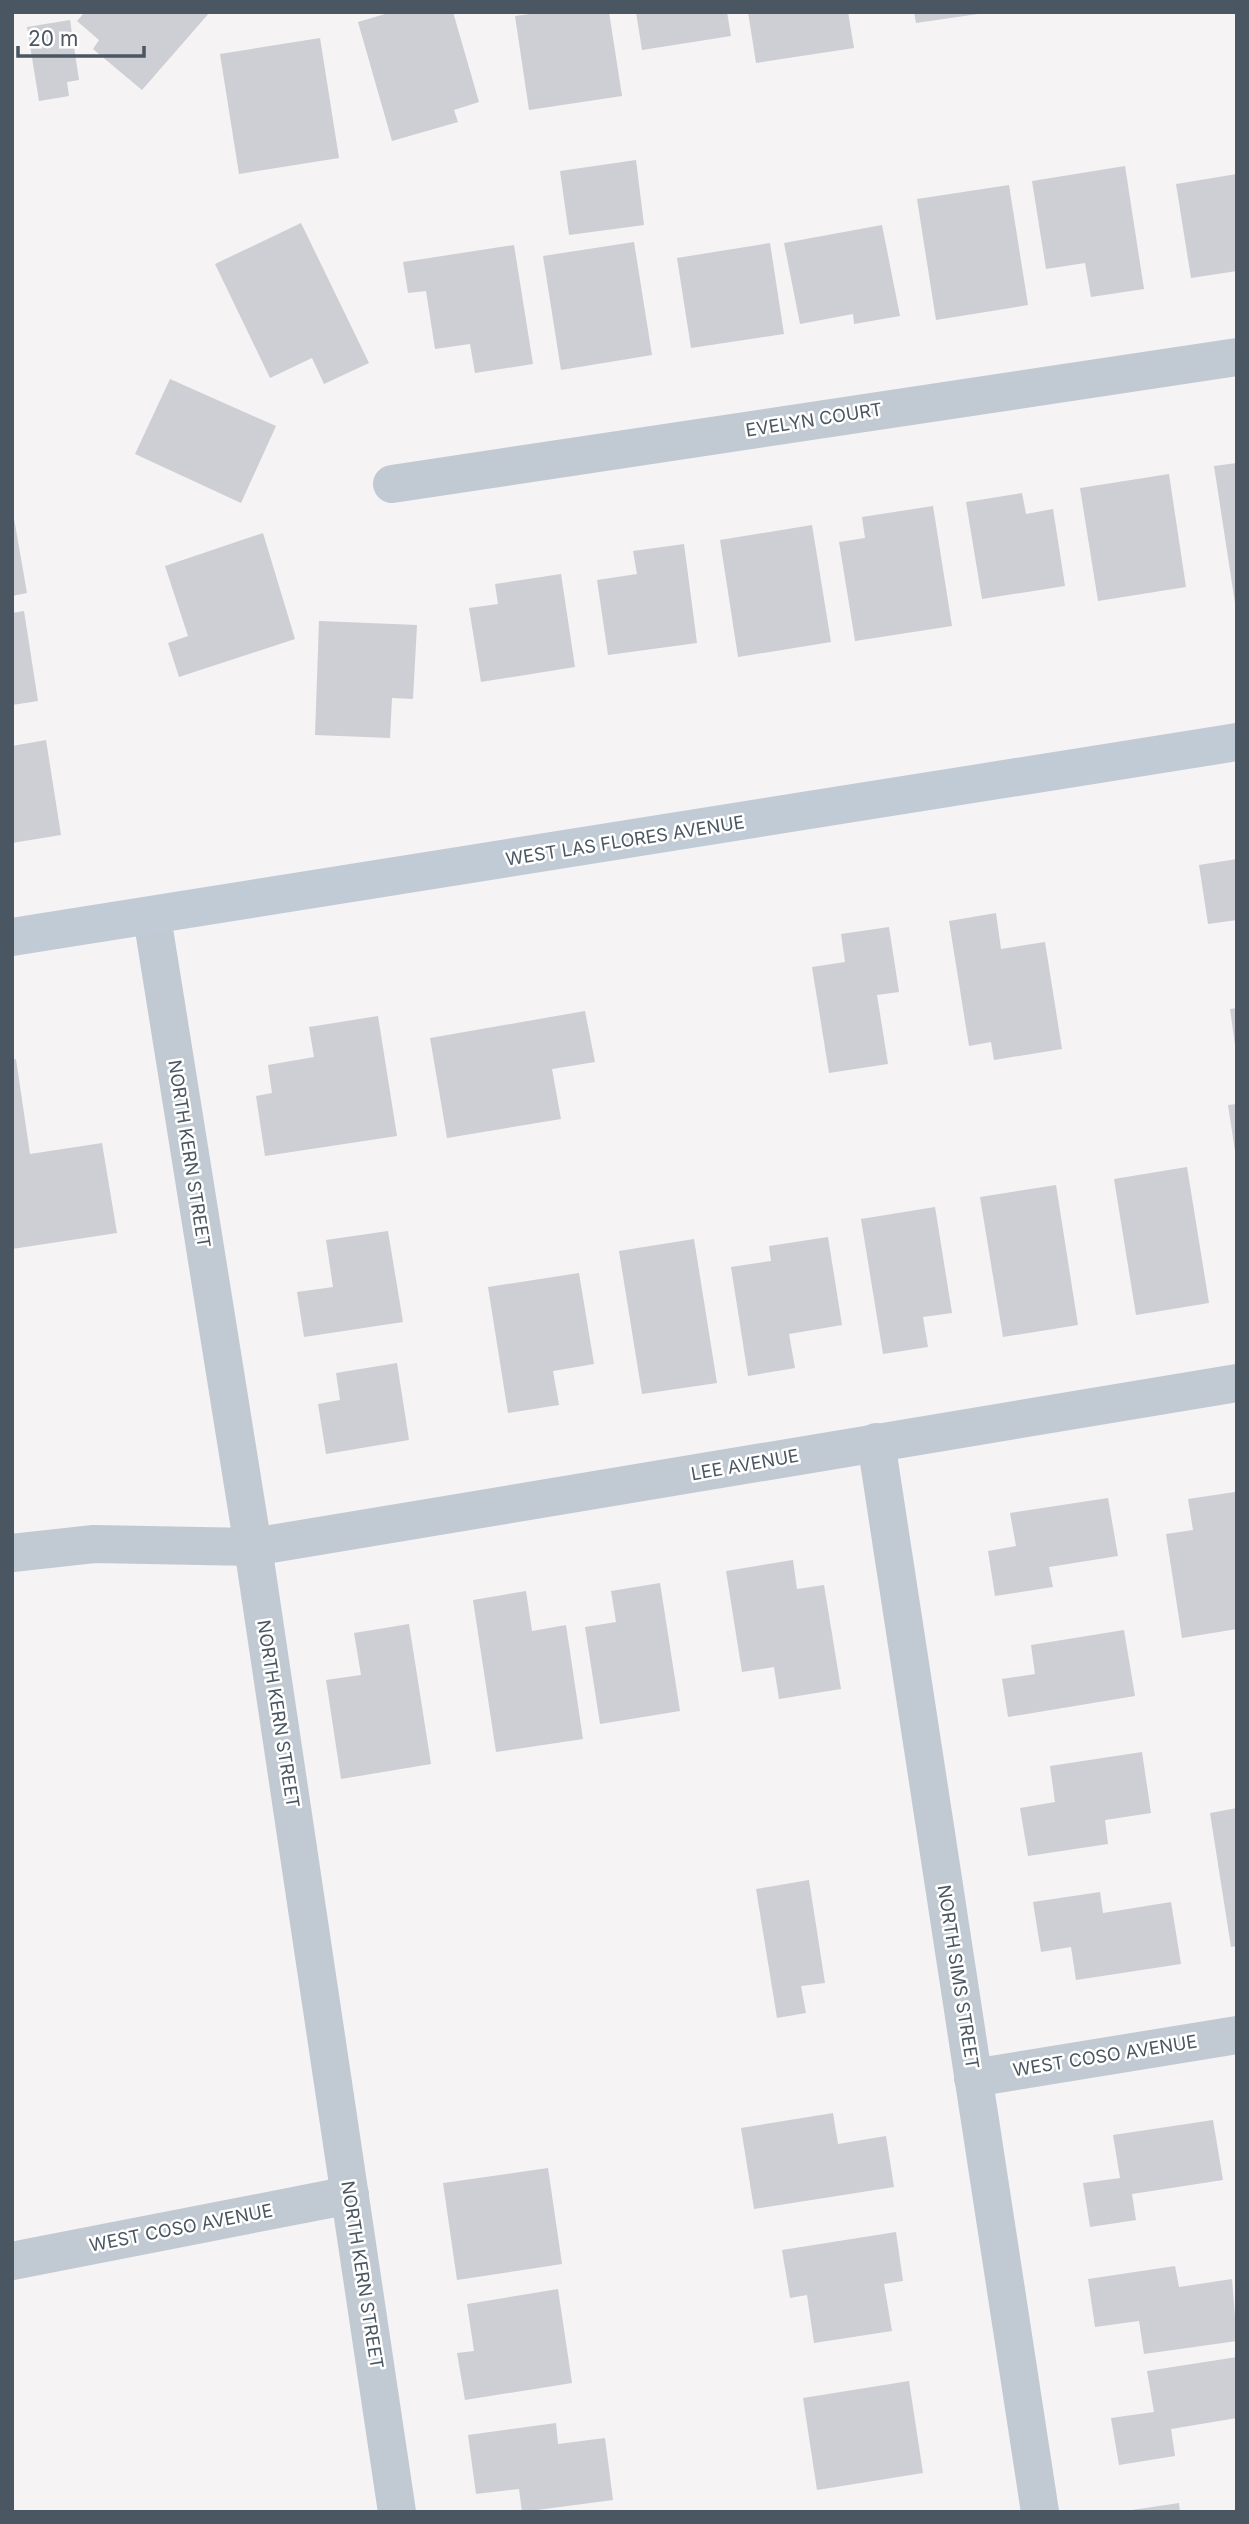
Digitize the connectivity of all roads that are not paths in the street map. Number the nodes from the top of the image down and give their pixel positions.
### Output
1 (1237, 357) edge
2 (392, 484) dead end
3 (1237, 742) edge
4 (152, 917) junction
5 (12, 937) edge
6 (1237, 1383) edge
7 (876, 1442) junction
8 (253, 1547) junction
9 (12, 1553) edge
10 (1237, 2035) edge
11 (973, 2078) junction
12 (350, 2195) junction
13 (12, 2261) edge
14 (397, 2512) edge
15 (1040, 2512) edge

1 - 2 street, EVELYN COURT
3 - 4 street, WEST LAS FLORES AVENUE
4 - 5 street, WEST LAS FLORES AVENUE
4 - 8 street, NORTH KERN STREET
6 - 7 street, LEE AVENUE
7 - 8 street, LEE AVENUE
7 - 11 street, NORTH SIMS STREET
8 - 9 street, LEE AVENUE
8 - 12 street, NORTH KERN STREET
10 - 11 street, WEST COSO AVENUE
11 - 15 street, NORTH SIMS STREET
12 - 13 street, WEST COSO AVENUE
12 - 14 street, NORTH KERN STREET

